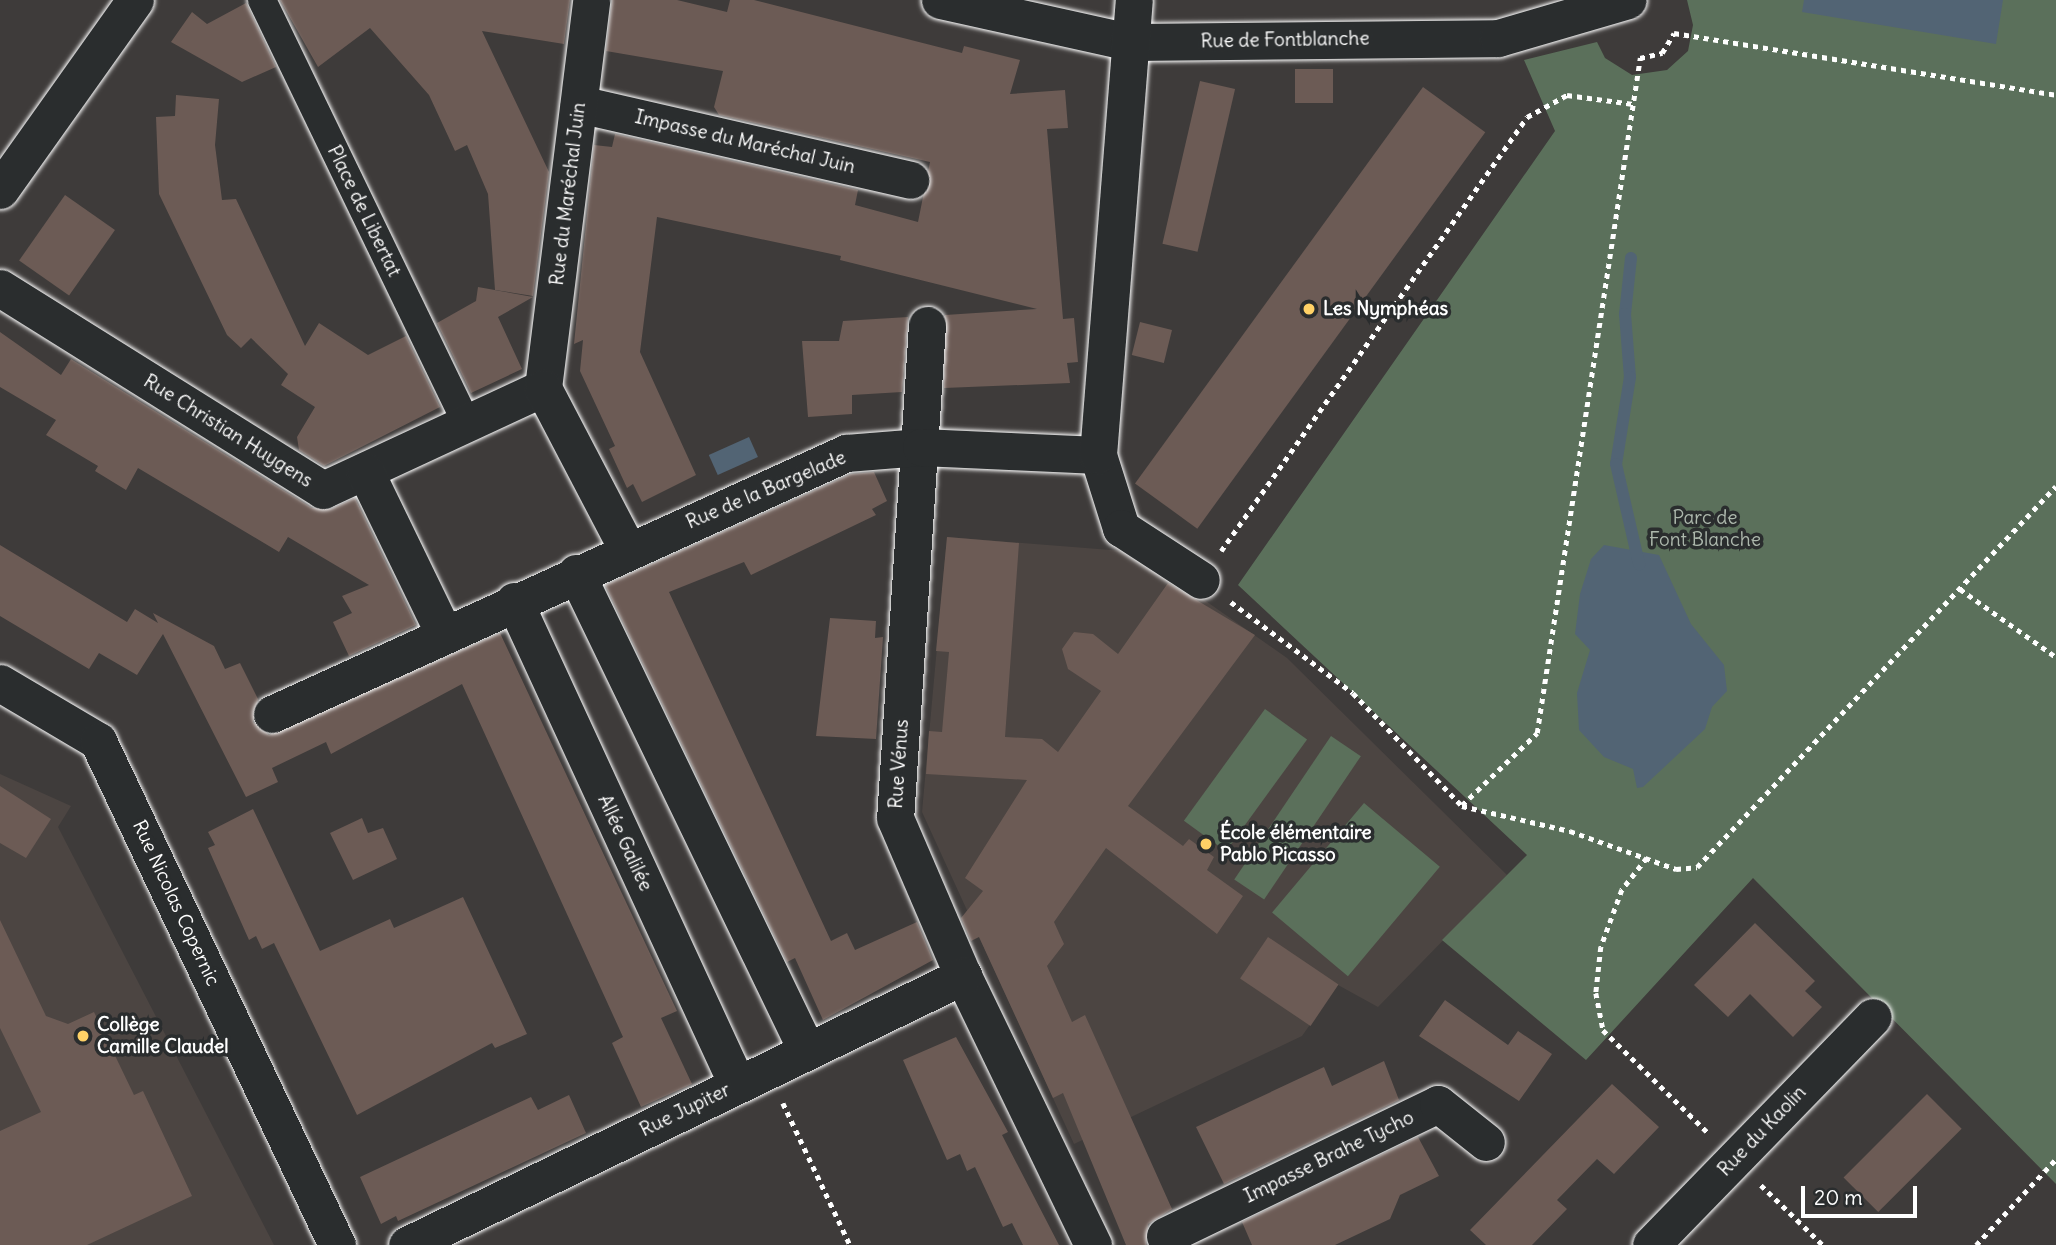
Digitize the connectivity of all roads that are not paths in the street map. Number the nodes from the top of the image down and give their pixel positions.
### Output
1 (135, 0) edge
2 (262, 0) edge
3 (592, 0) edge
4 (940, 0) edge
5 (1134, 0) edge
6 (1628, 0) edge
7 (1129, 42) junction
8 (579, 104) junction
9 (910, 180) dead end
10 (0, 190) edge
11 (0, 288) edge
12 (927, 325) dead end
13 (543, 388) junction
14 (466, 422) junction
15 (921, 447) junction
16 (1098, 455) junction
17 (365, 471) junction
18 (627, 549) junction
19 (576, 573) junction
20 (1201, 580) road end
21 (514, 601) junction
22 (444, 634) junction
23 (0, 683) edge
24 (271, 714) dead end
25 (963, 976) junction
26 (1873, 1017) dead end
27 (807, 1051) junction
28 (752, 1077) junction
29 (1486, 1142) dead end
30 (1165, 1236) dead end
31 (337, 1245) edge
32 (407, 1245) edge
33 (1093, 1245) edge
34 (1651, 1245) edge

1 - 10 street
2 - 14 street, Place de Libertat
3 - 8 street, Rue du Maréchal Juin
4 - 7 street, Rue de Fontblanche
5 - 7 street
6 - 7 street, Rue de Fontblanche
7 - 16 street
8 - 9 street, Impasse du Maréchal Juin
8 - 13 street, Rue du Maréchal Juin
11 - 17 street, Rue Christian Huygens
12 - 15 street, Rue Vénus
13 - 14 street
13 - 18 street
14 - 17 street, Rue Christian Huygens
15 - 16 street, Rue de la Bargelade
15 - 18 street, Rue de la Bargelade
15 - 25 street, Rue Vénus
16 - 20 street
17 - 22 street
18 - 19 street, Rue de la Bargelade
19 - 21 street, Rue de la Bargelade
19 - 27 street
21 - 22 street, Rue de la Bargelade
21 - 28 street, Allée Galilée
22 - 24 street, Rue de la Bargelade
23 - 31 street, Rue Nicolas Copernic
25 - 27 street, Rue Jupiter
25 - 33 street, Rue Vénus
26 - 34 street, Rue du Kaolin
27 - 28 street, Rue Jupiter
28 - 32 street, Rue Jupiter
29 - 30 street, Impasse Brahe Tycho

